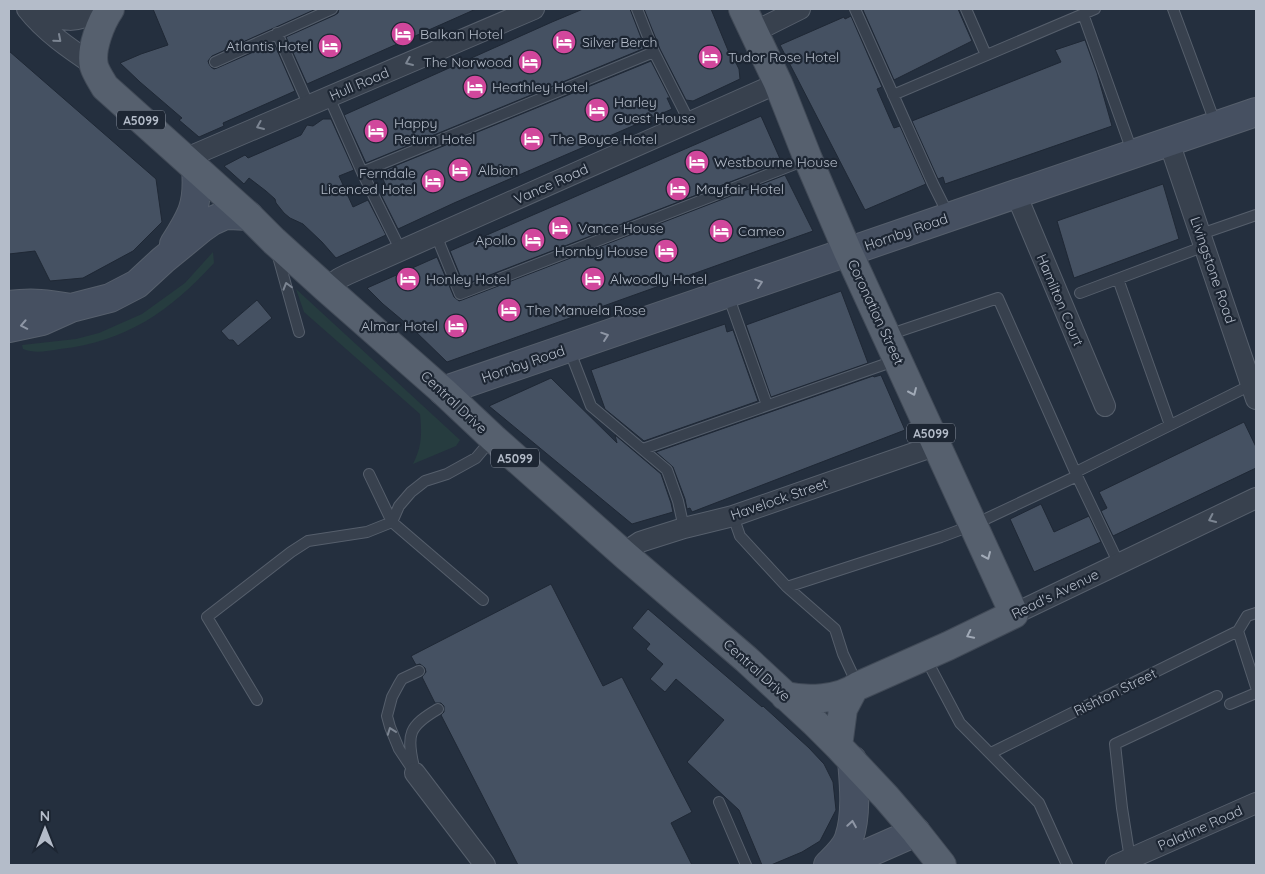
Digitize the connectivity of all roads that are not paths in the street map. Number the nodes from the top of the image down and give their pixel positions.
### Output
1 (27, 9) edge
2 (36, 9) edge
3 (104, 9) edge
4 (110, 9) edge
5 (332, 9) edge
6 (534, 9) edge
7 (637, 9) edge
8 (800, 9) edge
9 (855, 9) edge
10 (966, 9) edge
11 (1095, 9) edge
12 (1173, 9) edge
13 (1083, 14) junction
14 (748, 21) edge
15 (277, 33) junction
16 (654, 52) junction
17 (986, 55) junction
18 (215, 62) dead end
19 (94, 65) junction
20 (778, 83) junction
21 (894, 95) junction
22 (328, 97) junction
23 (309, 106) junction
24 (1256, 112) edge
25 (690, 122) junction
26 (1216, 126) junction
27 (1169, 142) junction
28 (1133, 154) junction
29 (808, 159) junction
30 (190, 164) junction
31 (362, 172) junction
32 (1016, 194) junction
33 (1256, 215) edge
34 (249, 216) junction
35 (950, 216) junction
36 (436, 235) junction
37 (1203, 240) junction
38 (274, 241) junction
39 (401, 251) junction
40 (848, 252) junction
41 (163, 260) junction
42 (1118, 279) junction
43 (326, 288) junction
44 (1080, 293) dead end
45 (727, 294) junction
46 (9, 305) edge
47 (71, 308) junction
48 (9, 328) edge
49 (300, 332) dead end
50 (892, 347) junction
51 (569, 348) junction
52 (443, 391) junction
53 (1254, 392) edge
54 (767, 405) junction
55 (1105, 406) dead end
56 (1170, 425) junction
57 (493, 438) junction
58 (936, 445) junction
59 (643, 449) junction
60 (369, 474) dead end
61 (1076, 474) junction
62 (1256, 498) edge
63 (732, 516) junction
64 (392, 522) junction
65 (973, 525) junction
66 (684, 528) junction
67 (626, 556) junction
68 (1119, 564) junction
69 (787, 587) junction
70 (483, 600) dead end
71 (1256, 613) edge
72 (1014, 614) junction
73 (1238, 631) junction
74 (925, 656) junction
75 (419, 671) dead end
76 (1256, 687) edge
77 (855, 688) junction
78 (1256, 693) edge
79 (785, 696) junction
80 (1217, 696) dead end
81 (257, 700) dead end
82 (1230, 704) dead end
83 (438, 709) dead end
84 (845, 753) junction
85 (991, 753) junction
86 (416, 773) junction
87 (719, 802) dead end
88 (1256, 803) edge
89 (916, 832) junction
90 (1133, 861) edge
91 (485, 865) edge
92 (746, 865) edge
93 (828, 865) edge
94 (842, 865) edge
95 (942, 865) edge
96 (1067, 865) edge

1 -> 19 street
2 - 3 street
4 - 19 main road
5 - 15 lane
6 -> 22 street, Hull Road
7 - 16 lane
8 - 14 street
9 - 21 lane
10 - 17 lane
11 - 13 lane
12 - 26 lane
13 - 17 lane
13 - 28 lane
14 - 20 main road, Coronation Street / A5099
15 - 18 lane
15 - 23 lane
16 - 25 lane
16 - 31 lane
17 - 21 lane
19 - 30 main road, Central Drive / A5099
20 - 25 street, Vance Road
20 - 29 main road, Coronation Street / A5099
21 - 35 lane
22 - 23 street, Hull Road
22 - 31 lane
23 -> 30 street, Hull Road
24 - 26 main road, Hornby Road
25 - 36 street, Vance Road
26 - 27 main road, Hornby Road
27 - 28 main road, Hornby Road
27 - 37 street, Livingstone Road
28 - 32 main road, Hornby Road
29 - 36 lane
29 - 40 main road, Coronation Street / A5099
30 - 34 main road, Central Drive / A5099
30 - 41 main road
31 - 39 lane
32 - 35 main road, Hornby Road
32 - 55 street, Hamilton Court
33 - 37 lane
34 - 38 main road, Central Drive / A5099
34 - 41 main road
35 - 40 main road, Hornby Road
36 - 39 street, Vance Road
37 - 42 lane
37 - 53 street, Livingstone Road
38 - 43 main road, Central Drive / A5099
49 -> 38 lane
39 - 43 street, Vance Road
45 -> 40 main road, Hornby Road
40 - 50 main road, Coronation Street / A5099
41 - 47 main road
42 - 44 lane
42 - 56 lane
43 - 52 main road, Central Drive / A5099
51 -> 45 main road, Hornby Road
45 - 54 lane
46 - 47 main road
47 -> 48 main road
50 - 54 lane
50 -> 58 main road, Coronation Street / A5099
50 - 61 lane
51 - 52 main road, Hornby Road
51 - 59 lane
52 - 57 main road, Central Drive / A5099
53 - 56 lane
54 - 59 lane
56 - 61 lane
57 - 64 lane
57 - 67 main road, Central Drive / A5099
58 - 63 street, Havelock Street
58 - 65 main road, Coronation Street / A5099
59 - 66 lane
60 - 64 lane
61 - 65 lane
61 - 68 lane
62 -> 68 street, Read's Avenue
63 - 66 street, Havelock Street
63 - 69 lane
64 - 70 lane
64 - 81 lane
65 - 69 lane
65 -> 72 main road, Coronation Street / A5099
66 - 67 street, Havelock Street
67 - 79 main road, Central Drive / A5099
68 - 72 street, Read's Avenue
69 - 77 lane
71 - 73 lane
72 -> 74 main road, Read's Avenue
73 - 76 lane
73 - 85 lane, Rishton Street
74 - 77 main road, Read's Avenue
74 - 85 lane
86 -> 75 lane
77 - 79 main road, Read's Avenue
77 - 84 main road
78 - 82 lane
79 - 84 main road, Central Drive / A5099
80 - 90 lane
83 - 86 lane
84 - 89 main road, Central Drive / A5099
93 -> 84 main road
85 - 96 lane
86 - 91 street
87 - 92 lane
88 - 90 street, Palatine Road
89 - 94 main road
89 - 95 main road, Central Drive / A5099

